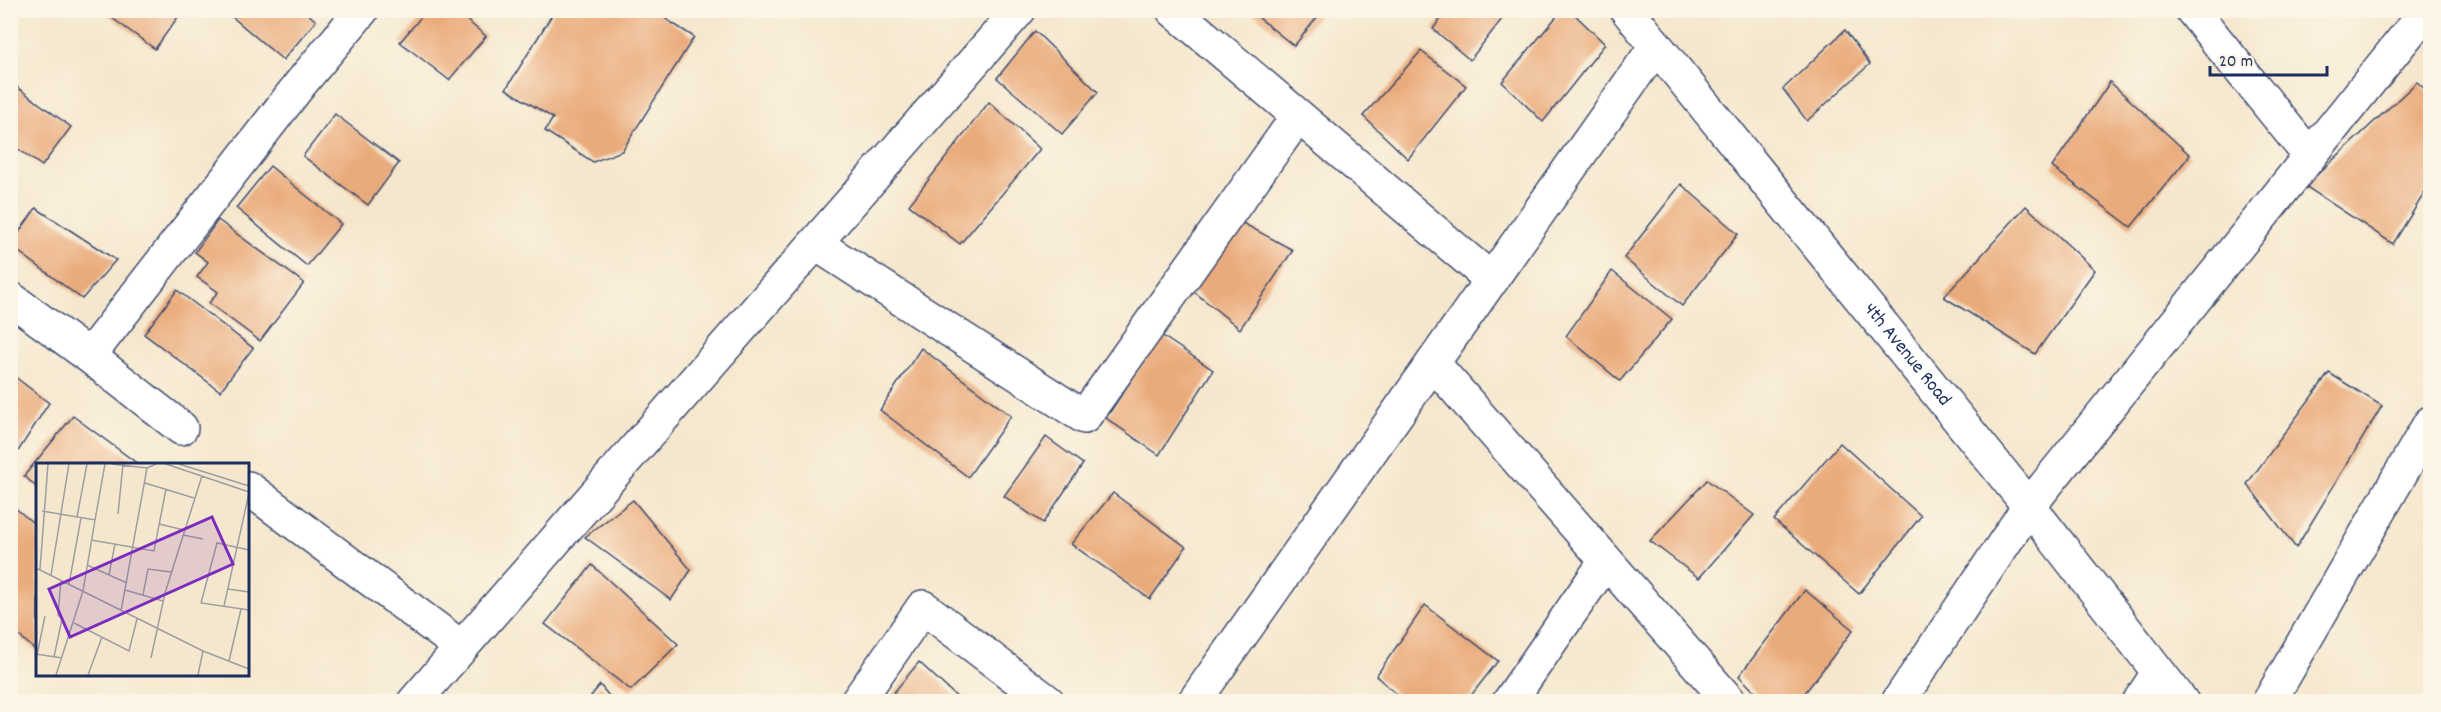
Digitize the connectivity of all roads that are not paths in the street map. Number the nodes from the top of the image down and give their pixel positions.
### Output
1 (362, 10) edge
2 (1019, 10) edge
3 (1173, 10) edge
4 (1627, 10) edge
5 (2192, 10) edge
6 (2427, 10) edge
7 (1656, 46) junction
8 (1298, 116) junction
9 (2309, 155) junction
10 (816, 244) junction
11 (1492, 280) junction
12 (10, 298) edge
13 (89, 356) junction
14 (1433, 363) junction
15 (2430, 423) edge
16 (181, 428) dead end
17 (249, 489) edge
18 (2029, 506) junction
19 (1606, 561) junction
20 (461, 647) junction
21 (2158, 674) junction
22 (420, 700) edge
23 (857, 702) edge
24 (1048, 702) edge
25 (1194, 702) edge
26 (1509, 702) edge
27 (1730, 702) edge
28 (1898, 702) edge
29 (2139, 702) edge
30 (2182, 702) edge
31 (2269, 702) edge

1 - 13 street
2 - 10 street
3 - 8 street
4 - 7 street, 4th Avenue Road
5 - 9 street
6 - 9 street
7 - 11 street
7 - 18 street, 4th Avenue Road
8 - 10 street
8 - 11 street
9 - 18 street
10 - 20 street
11 - 14 street
12 - 13 street
13 - 16 street
14 - 19 street
14 - 25 street
15 - 31 street
17 - 20 street
18 - 21 street, 4th Avenue Road
18 - 28 street
19 - 26 street
19 - 27 street
20 - 22 street
21 - 29 street
21 - 30 street, 4th Avenue Road
23 - 24 street

